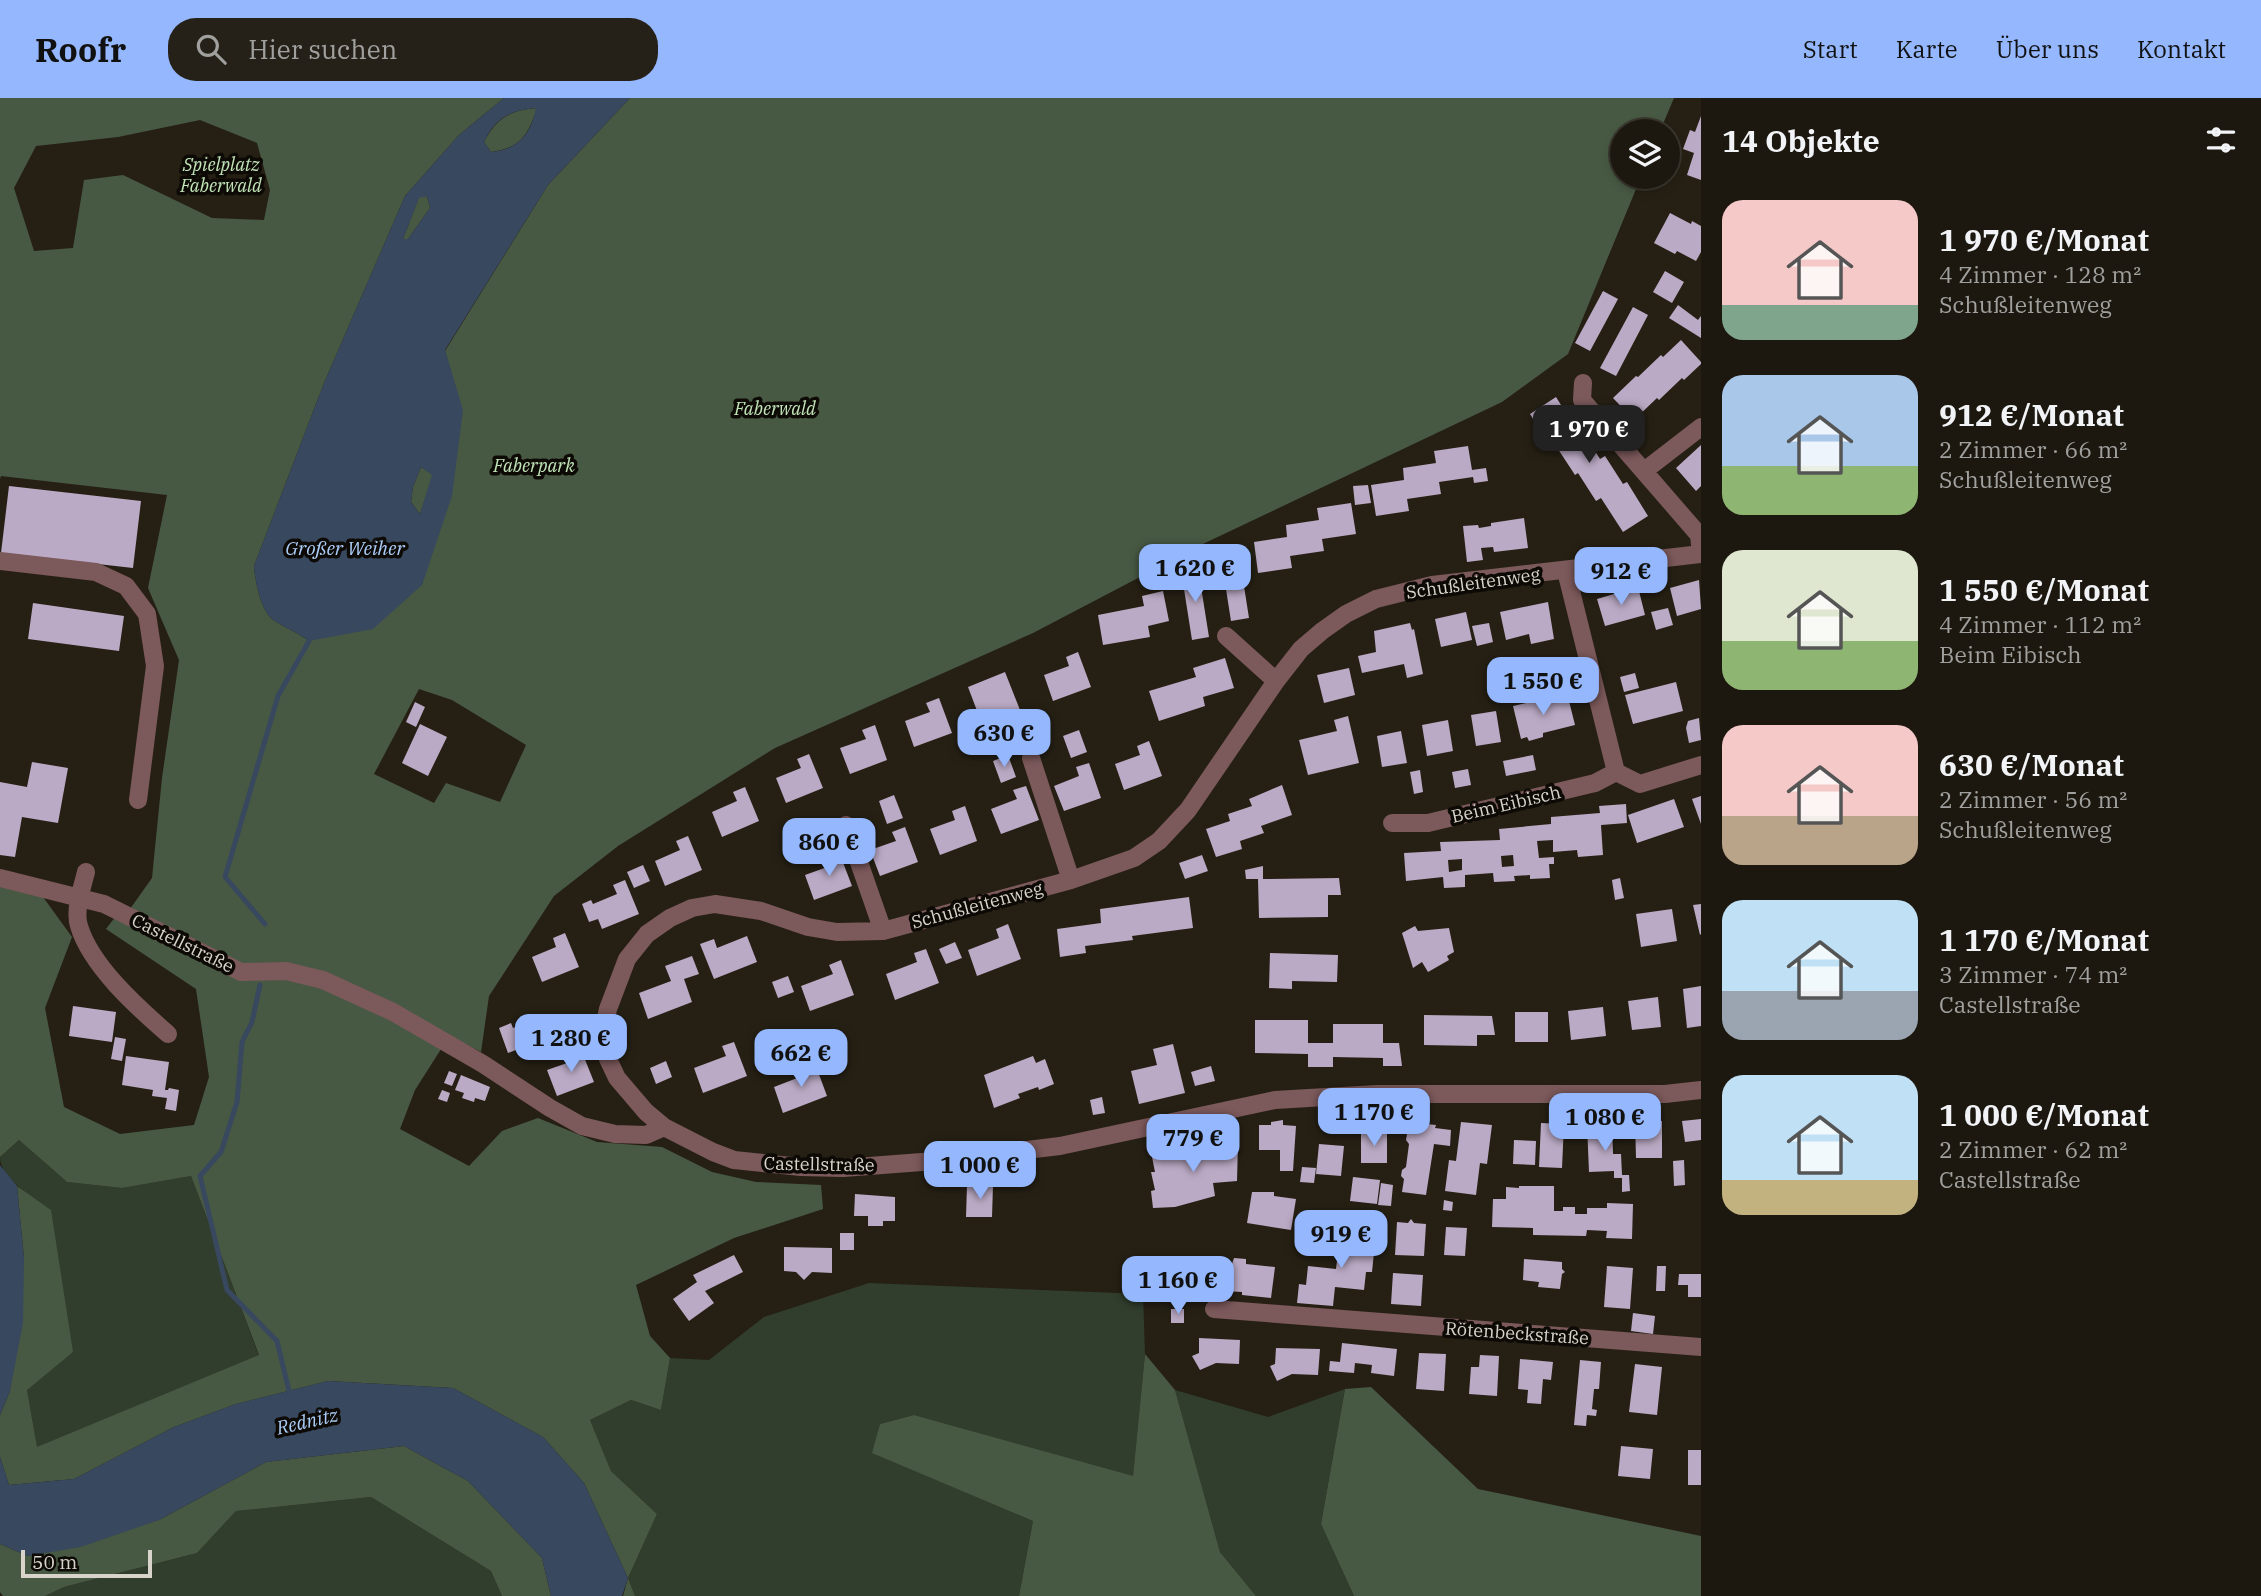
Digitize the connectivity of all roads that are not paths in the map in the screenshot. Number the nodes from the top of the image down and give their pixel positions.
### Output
1 (1583, 383) dead end
2 (1701, 427) edge
3 (1644, 471) junction
4 (1701, 554) edge
5 (0, 561) edge
6 (1566, 571) junction
7 (1226, 636) dead end
8 (1276, 681) junction
9 (1031, 758) dead end
10 (1701, 765) edge
11 (1616, 772) junction
12 (138, 800) dead end
13 (1392, 823) dead end
14 (846, 825) dead end
15 (86, 872) dead end
16 (0, 878) edge
17 (1070, 880) junction
18 (80, 898) junction
19 (883, 931) junction
20 (168, 1034) dead end
21 (1701, 1090) edge
22 (664, 1127) junction
23 (1214, 1309) dead end
24 (1701, 1347) edge

1 - 3 street, Schußleitenweg
2 - 3 street
3 - 4 street, Schußleitenweg
4 - 6 street, Schußleitenweg
5 - 12 street
6 - 8 street, Schußleitenweg
6 - 11 street
7 - 8 street
8 - 17 street, Schußleitenweg
9 - 17 street
10 - 11 street
11 - 13 street, Beim Eibisch
14 - 19 street
15 - 18 street
16 - 18 street, Castellstraße
17 - 19 street, Schußleitenweg
18 - 20 street
18 - 22 street, Castellstraße
19 - 22 street, Schußleitenweg
21 - 22 street, Castellstraße
23 - 24 street, Rötenbeckstraße

